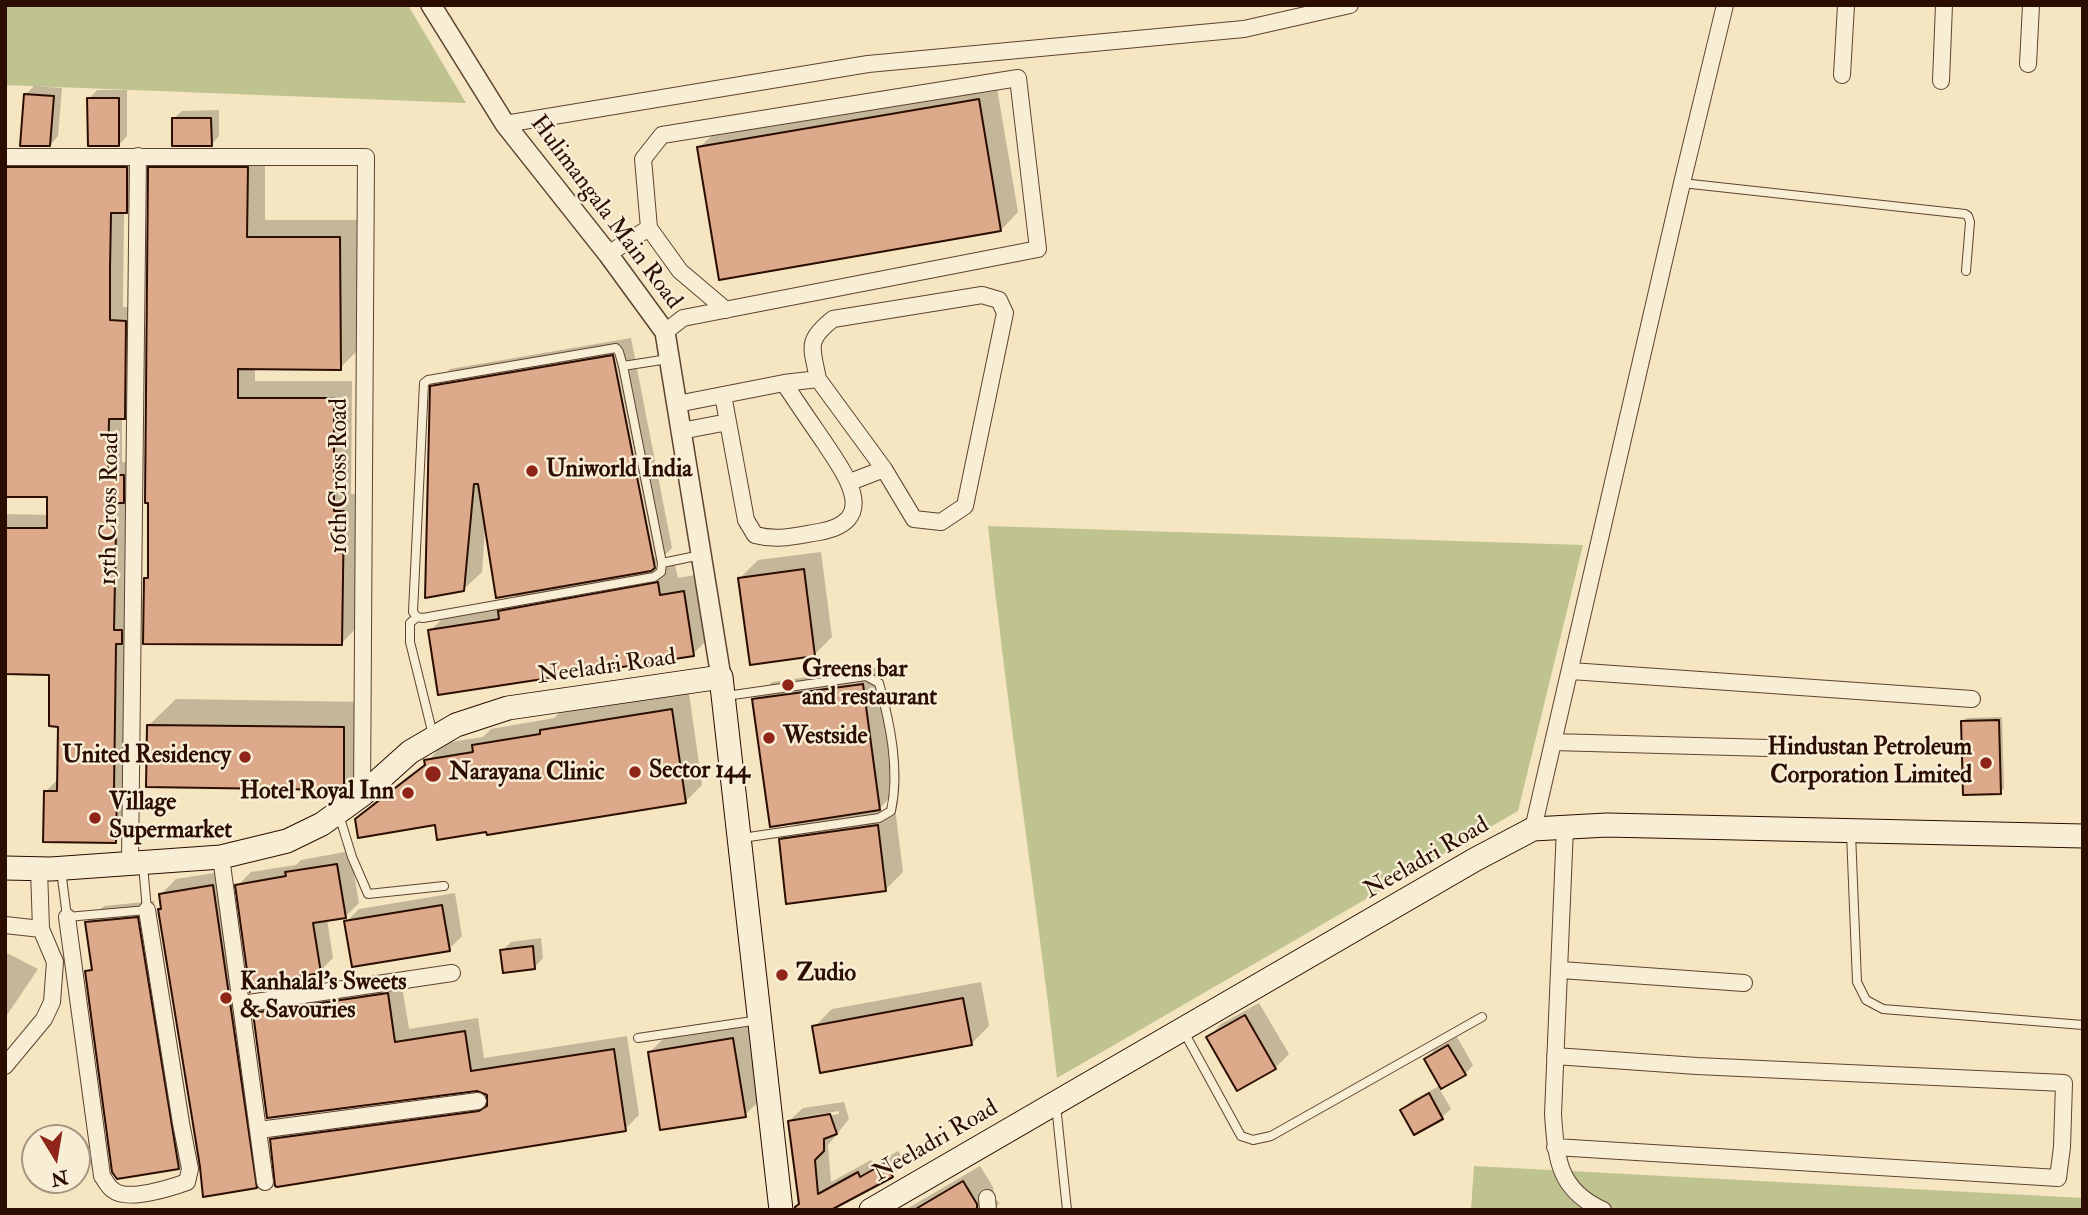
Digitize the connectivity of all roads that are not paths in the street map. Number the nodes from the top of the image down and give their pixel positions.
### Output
1 (431, 5) edge
2 (1726, 5) edge
3 (1846, 5) edge
4 (1944, 5) edge
5 (2031, 5) edge
6 (1341, 6) edge
7 (2028, 64) dead end
8 (1842, 75) dead end
9 (1941, 81) dead end
10 (505, 124) junction
11 (138, 156) junction
12 (5, 157) edge
13 (1682, 183) junction
14 (649, 228) junction
15 (608, 254) junction
16 (1966, 271) dead end
17 (726, 310) junction
18 (665, 332) junction
19 (669, 359) junction
20 (623, 366) junction
21 (818, 379) junction
22 (784, 383) junction
23 (723, 395) junction
24 (677, 404) junction
25 (728, 422) junction
26 (681, 431) junction
27 (884, 468) junction
28 (850, 482) junction
29 (701, 555) junction
30 (662, 564) junction
31 (417, 617) junction
32 (1571, 671) junction
33 (722, 687) junction
34 (1972, 699) dead end
35 (434, 738) junction
36 (1553, 742) junction
37 (1768, 748) dead end
38 (362, 795) junction
39 (339, 812) junction
40 (1565, 827) junction
41 (1533, 829) junction
42 (1851, 830) junction
43 (2083, 836) edge
44 (739, 838) junction
45 (221, 857) junction
46 (136, 863) junction
47 (5, 868) edge
48 (50, 868) junction
49 (444, 886) dead end
50 (147, 910) junction
51 (67, 917) junction
52 (5, 925) edge
53 (41, 929) junction
54 (1561, 970) junction
55 (452, 973) dead end
56 (1744, 983) dead end
57 (242, 1004) junction
58 (1482, 1017) dead end
59 (759, 1020) junction
60 (2083, 1025) edge
61 (1182, 1030) junction
62 (638, 1038) dead end
63 (1555, 1056) junction
64 (5, 1066) edge
65 (478, 1101) dead end
66 (1056, 1103) junction
67 (259, 1130) junction
68 (1555, 1147) junction
69 (265, 1182) dead end
70 (781, 1210) edge
71 (871, 1210) edge
72 (1067, 1210) edge
73 (1603, 1210) edge

1 - 10 street, Hulimangala Main Road
2 - 13 street
3 - 8 street
4 - 9 street
5 - 7 street
6 - 10 street
10 - 15 street, Hulimangala Main Road
11 - 12 street
11 - 38 street, 16th Cross Road
11 - 46 street, 15th Cross Road
13 - 16 lane
13 - 32 street
14 - 15 street
14 - 17 street
14 - 17 street
15 - 18 street, Hulimangala Main Road
17 - 18 street
18 - 19 street, Hulimangala Main Road
19 - 20 lane
19 - 24 street, Hulimangala Main Road
20 - 30 lane
20 - 31 lane
21 - 22 street
21 - 27 street
21 - 27 street
22 - 23 street
22 - 28 street
23 - 24 street
23 - 25 street
24 - 26 street, Hulimangala Main Road
25 - 26 street
25 - 28 street
26 - 29 street, Hulimangala Main Road
27 - 28 street
29 - 30 lane
29 - 33 street, Hulimangala Main Road
30 - 31 lane
31 - 35 lane
32 - 34 street
32 - 36 street
33 - 35 main road, Neeladri Road
33 - 44 main road
33 - 44 lane
35 - 38 main road, Neeladri Road
36 - 37 street
36 - 41 street
38 - 39 main road, Neeladri Road
39 - 45 main road, Neeladri Road
39 - 49 lane
40 - 41 main road, Neeladri Road
40 - 42 main road, Neeladri Road
40 - 54 street
41 - 61 main road, Neeladri Road
42 - 43 main road, Neeladri Road
42 - 60 lane
44 - 59 main road
45 - 46 main road, Neeladri Road
45 - 57 street
46 - 48 main road, Neeladri Road
46 - 50 lane
47 - 48 main road, Neeladri Road
48 - 51 lane
48 - 53 street
50 - 51 lane
50 - 51 street
52 - 53 street
53 - 64 street
54 - 56 street
54 - 63 street
55 - 57 street
57 - 67 street
58 - 61 lane
59 - 62 lane
59 - 70 main road
61 - 66 main road, Neeladri Road
63 - 68 street
63 - 68 street
65 - 67 street
66 - 71 main road, Neeladri Road
66 - 72 lane
67 - 69 street
68 - 73 street

